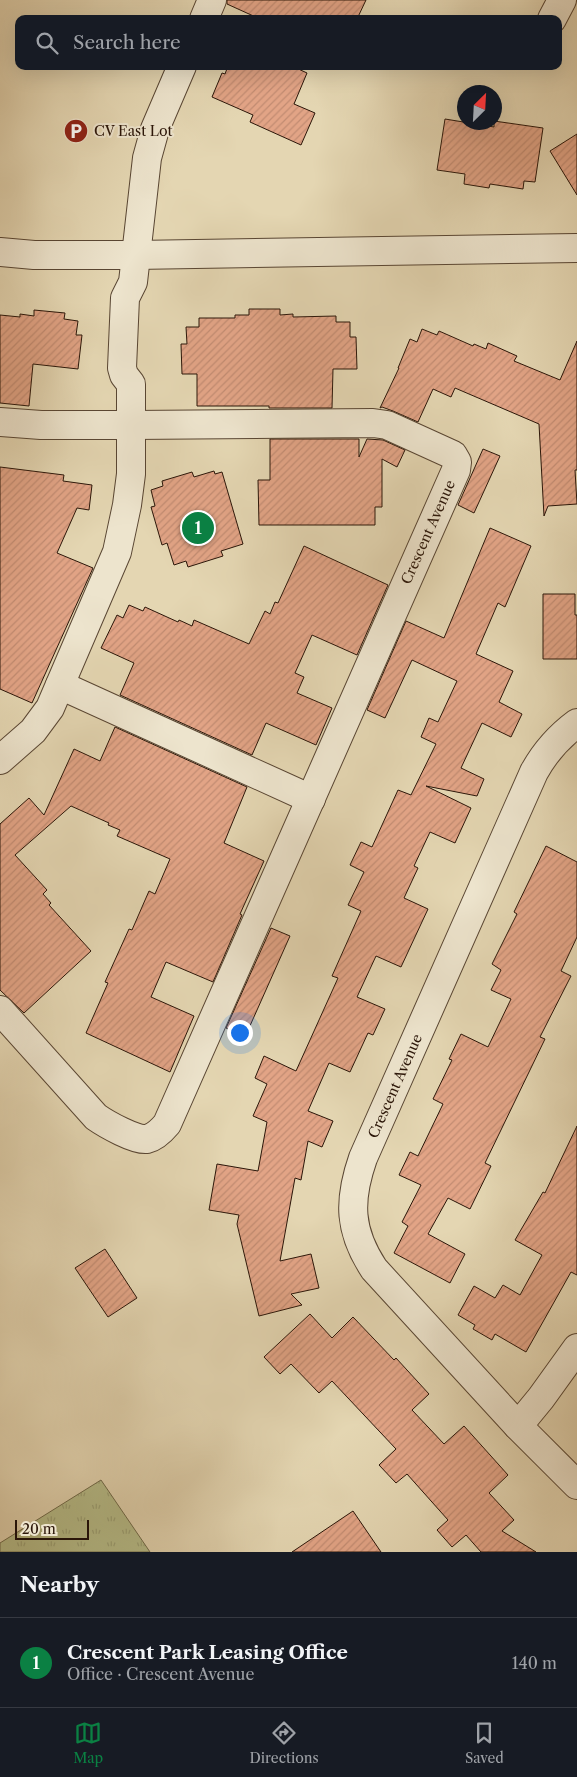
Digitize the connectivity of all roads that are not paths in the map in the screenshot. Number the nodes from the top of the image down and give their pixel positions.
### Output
1 (212, 0) edge
2 (562, 0) edge
3 (206, 15) edge
4 (554, 15) edge
5 (180, 70) edge
6 (577, 248) edge
7 (0, 252) edge
8 (135, 255) junction
9 (0, 422) edge
10 (132, 425) junction
11 (60, 685) junction
12 (577, 723) edge
13 (0, 760) edge
14 (311, 799) junction
15 (0, 1010) edge
16 (577, 1348) edge
17 (518, 1426) junction
18 (577, 1485) edge

1 - 3 street
2 - 4 street
5 - 8 street
6 - 8 street
7 - 8 street
8 - 10 street
9 - 10 street, Crescent Avenue
10 - 11 street
10 - 14 street, Crescent Avenue
11 - 13 street
11 - 14 street
12 - 17 street, Crescent Avenue
14 - 15 street, Crescent Avenue
16 - 17 street
17 - 18 street, Crescent Avenue

